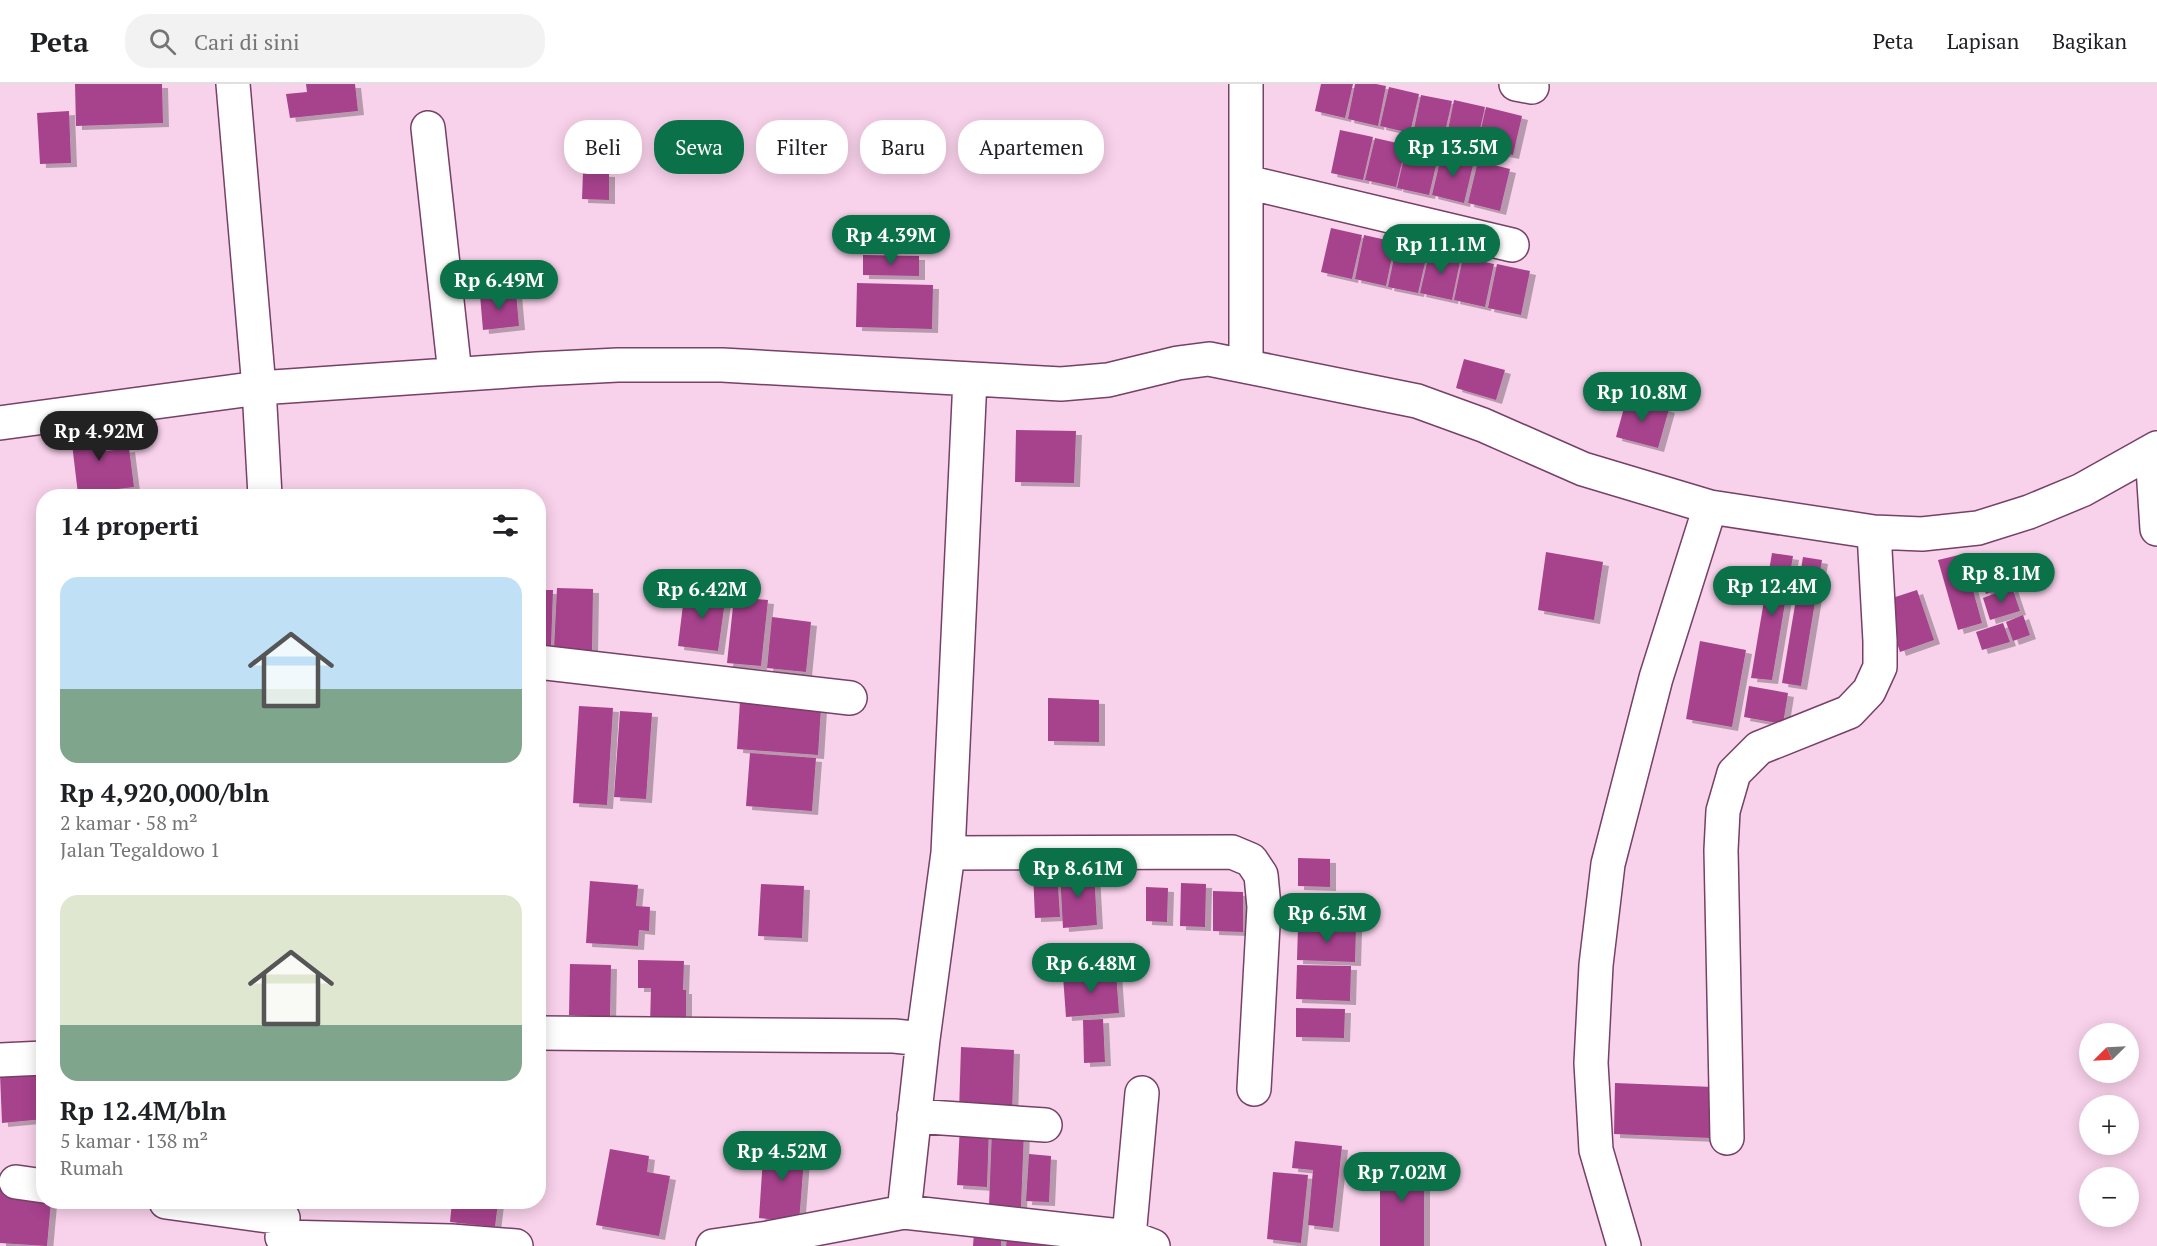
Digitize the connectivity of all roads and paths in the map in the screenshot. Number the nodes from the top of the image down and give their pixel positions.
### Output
1 (233, 84) edge
2 (1246, 84) edge
3 (428, 128) dead end
4 (1247, 182) junction
5 (1512, 245) dead end
6 (1246, 366) junction
7 (455, 374) junction
8 (970, 379) junction
9 (260, 388) junction
10 (0, 423) edge
11 (2155, 450) edge
12 (265, 489) edge
13 (1710, 507) junction
14 (2157, 529) edge
15 (1874, 532) junction
16 (546, 663) edge
17 (850, 698) dead end
18 (948, 854) junction
19 (546, 1033) edge
20 (923, 1039) junction
21 (36, 1058) edge
22 (0, 1060) edge
23 (1254, 1089) dead end
24 (1142, 1094) dead end
25 (914, 1116) junction
26 (1045, 1125) dead end
27 (1727, 1138) dead end
28 (200, 1209) edge
29 (904, 1212) junction
30 (283, 1226) edge
31 (1141, 1242) edge
32 (516, 1246) edge
33 (713, 1246) edge
34 (1624, 1246) edge

1 - 9 street
2 - 4 street
3 - 7 street
4 - 5 street
4 - 6 street
6 - 8 street
6 - 13 street
7 - 8 street
7 - 9 street
8 - 18 street
9 - 10 street
9 - 12 street
11 - 14 street
11 - 15 street
13 - 15 street
13 - 34 street
15 - 27 street
16 - 17 street
18 - 20 street
18 - 23 street
19 - 20 street
20 - 25 street
21 - 22 street
24 - 31 street
25 - 26 street
25 - 29 street
28 - 30 street
29 - 31 street
29 - 33 street
30 - 32 street

